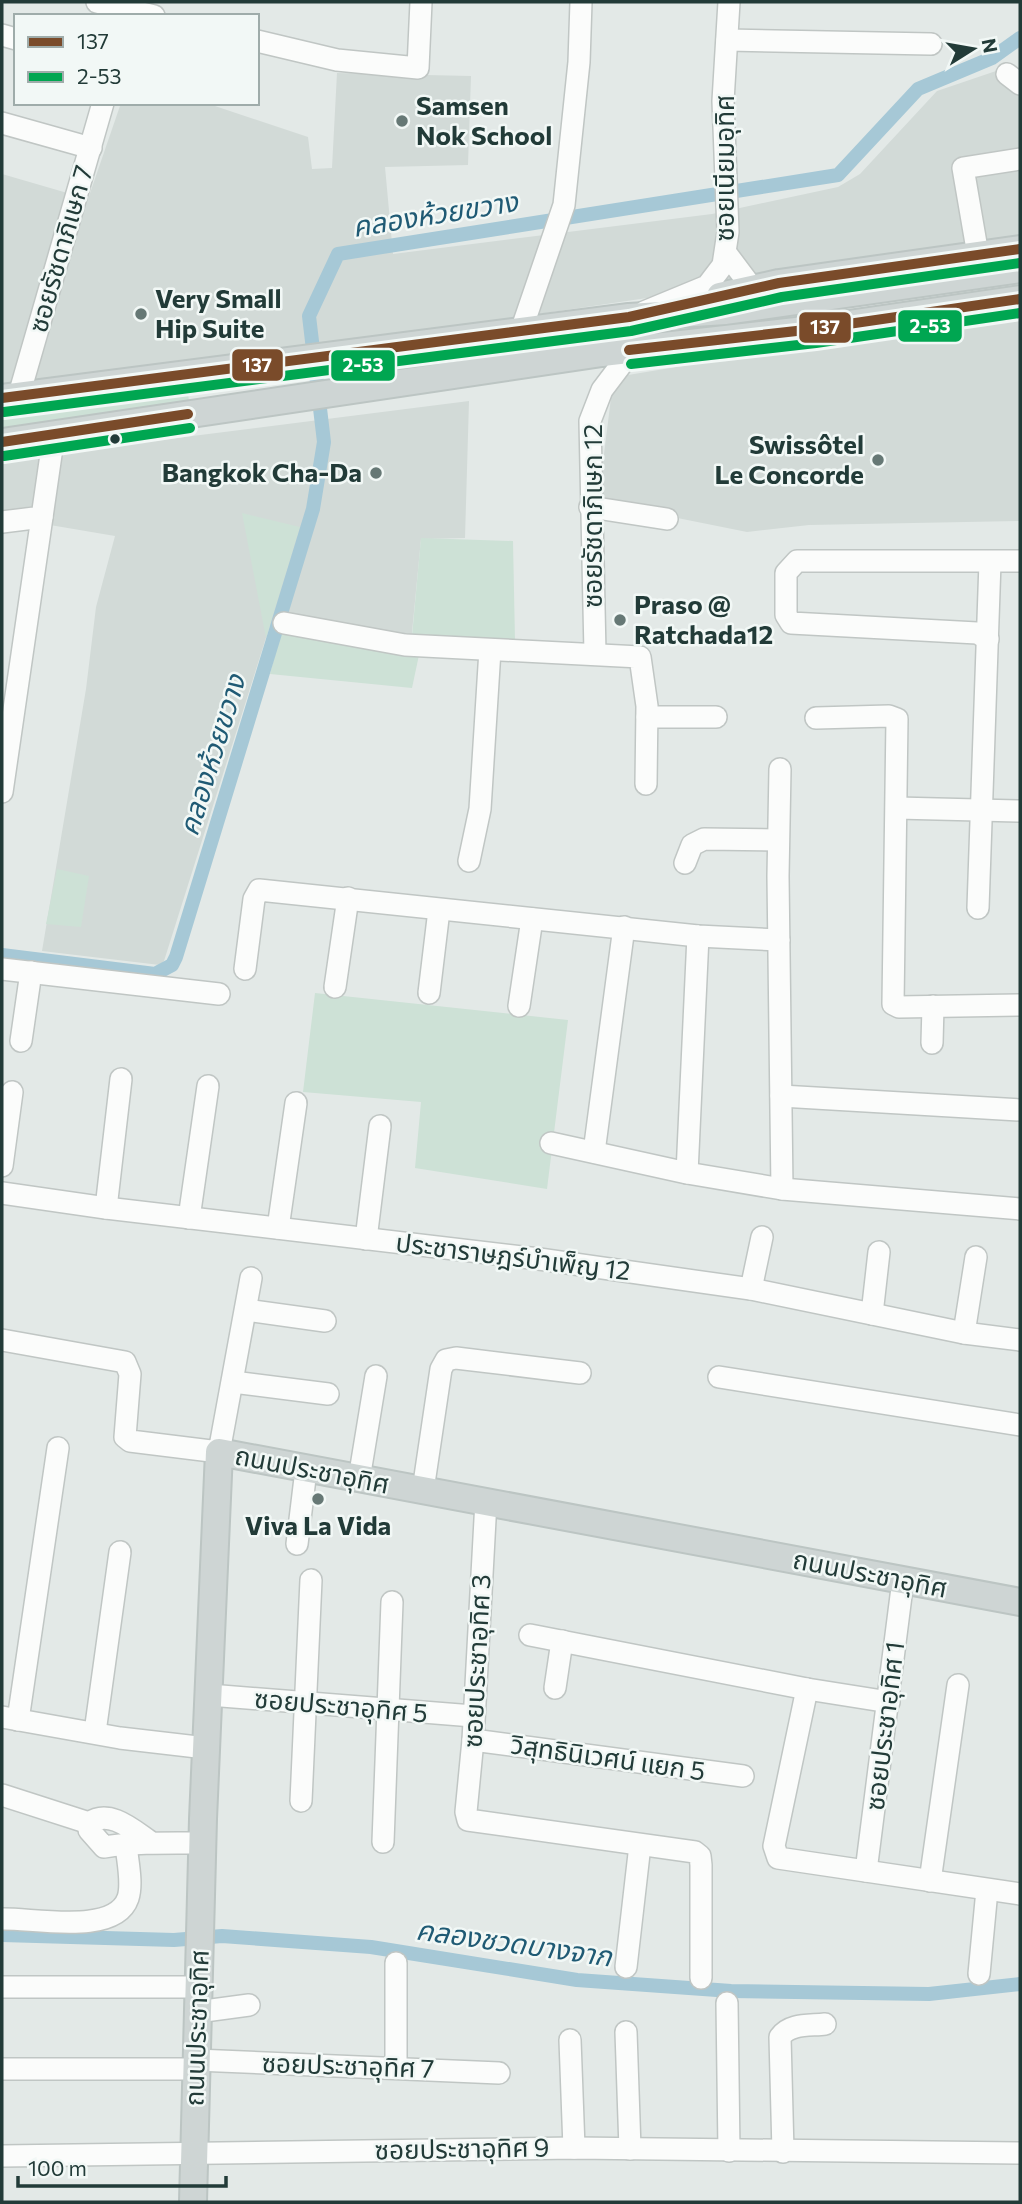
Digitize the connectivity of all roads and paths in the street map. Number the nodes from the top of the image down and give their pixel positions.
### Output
1 (97, 2) edge
2 (421, 2) edge
3 (581, 2) edge
4 (729, 2) edge
5 (129, 9) edge
6 (147, 14) edge
7 (727, 40) junction
8 (259, 41) edge
9 (931, 44) dead end
10 (102, 105) edge
11 (2, 123) edge
12 (91, 148) junction
13 (1020, 159) edge
14 (1020, 249) edge
15 (726, 253) junction
16 (978, 255) junction
17 (1020, 269) edge
18 (1020, 284) edge
19 (753, 289) junction
20 (1020, 299) edge
21 (629, 317) junction
22 (522, 331) junction
23 (629, 350) junction
24 (10, 396) edge
25 (54, 434) junction
26 (2, 442) edge
27 (590, 507) junction
28 (41, 517) junction
29 (667, 519) dead end
30 (2, 523) edge
31 (1020, 561) edge
32 (990, 562) junction
33 (284, 623) dead end
34 (988, 639) junction
35 (490, 650) junction
36 (595, 653) junction
37 (647, 717) junction
38 (716, 717) dead end
39 (816, 718) dead end
40 (780, 769) dead end
41 (646, 784) dead end
42 (2, 792) edge
43 (897, 808) junction
44 (981, 810) junction
45 (1020, 811) edge
46 (778, 840) junction
47 (469, 861) dead end
48 (685, 863) dead end
49 (348, 898) junction
50 (978, 908) dead end
51 (439, 910) junction
52 (532, 919) junction
53 (624, 927) junction
54 (698, 936) junction
55 (779, 940) junction
56 (2, 969) edge
57 (245, 969) dead end
58 (31, 972) junction
59 (335, 987) dead end
60 (429, 993) dead end
61 (219, 994) dead end
62 (1020, 1005) edge
63 (519, 1006) dead end
64 (933, 1006) junction
65 (21, 1041) dead end
66 (932, 1043) dead end
67 (121, 1079) dead end
68 (208, 1086) dead end
69 (12, 1092) dead end
70 (781, 1096) junction
71 (296, 1104) dead end
72 (1020, 1110) edge
73 (380, 1126) dead end
74 (551, 1143) dead end
75 (594, 1152) junction
76 (2, 1166) edge
77 (687, 1173) junction
78 (782, 1189) junction
79 (2, 1193) edge
80 (106, 1208) junction
81 (1020, 1209) edge
82 (189, 1218) junction
83 (278, 1228) junction
84 (762, 1237) dead end
85 (366, 1239) junction
86 (880, 1252) dead end
87 (976, 1257) dead end
88 (251, 1278) dead end
89 (751, 1289) junction
90 (246, 1310) junction
91 (872, 1314) junction
92 (325, 1321) dead end
93 (964, 1333) junction
94 (2, 1340) edge
95 (1020, 1340) edge
96 (580, 1373) dead end
97 (376, 1376) dead end
98 (719, 1377) dead end
99 (233, 1382) junction
100 (328, 1394) dead end
101 (1020, 1425) edge
102 (58, 1448) dead end
103 (219, 1452) junction
104 (306, 1469) junction
105 (359, 1479) junction
106 (423, 1490) junction
107 (486, 1501) junction
108 (298, 1544) dead end
109 (120, 1552) dead end
110 (311, 1580) dead end
111 (903, 1580) junction
112 (392, 1602) dead end
113 (1020, 1602) edge
114 (530, 1635) dead end
115 (562, 1641) junction
116 (958, 1685) dead end
117 (555, 1688) dead end
118 (807, 1689) junction
119 (209, 1695) junction
120 (889, 1702) junction
121 (304, 1703) junction
122 (390, 1711) junction
123 (473, 1716) junction
124 (10, 1718) edge
125 (95, 1732) junction
126 (473, 1740) junction
127 (206, 1748) junction
128 (743, 1776) dead end
129 (2, 1795) edge
130 (301, 1801) dead end
131 (89, 1823) junction
132 (383, 1842) dead end
133 (152, 1843) junction
134 (203, 1843) junction
135 (126, 1844) junction
136 (640, 1845) junction
137 (866, 1871) junction
138 (930, 1881) junction
139 (987, 1890) junction
140 (1020, 1894) edge
141 (2, 1919) edge
142 (396, 1963) dead end
143 (626, 1967) dead end
144 (979, 1974) dead end
145 (701, 1978) dead end
146 (2, 1987) edge
147 (198, 2000) junction
148 (727, 2003) dead end
149 (249, 2005) dead end
150 (825, 2024) dead end
151 (626, 2032) dead end
152 (570, 2040) dead end
153 (196, 2065) junction
154 (396, 2067) junction
155 (2, 2069) edge
156 (499, 2073) dead end
157 (575, 2148) junction
158 (630, 2149) junction
159 (729, 2151) junction
160 (783, 2152) junction
161 (194, 2154) junction
162 (1020, 2154) edge
163 (2, 2156) edge
164 (192, 2202) edge

1 - 5 street
2 - 8 street
3 - 22 street
4 - 7 street, ซอยเนียมอุทิศ
5 - 6 street
7 - 9 street
7 - 15 street, ซอยเนียมอุทิศ
10 - 12 street, ซอยรัชดาภิเษก 7
11 - 12 street
12 - 24 street, ซอยรัชดาภิเษก 7
13 - 16 street
14 - 16 main road
15 - 19 street
15 - 21 street, ซอยเนียมอุทิศ
16 - 19 main road
17 - 21 main road
18 - 23 main road
19 - 21 main road
20 - 23 main road
21 - 22 main road
22 - 24 main road
23 - 25 main road
23 - 27 street, ซอยรัชดาภิเษก 12
25 - 26 main road
25 - 28 street
27 - 29 street
27 - 36 street, ซอยรัชดาภิเษก 12
28 - 30 street
28 - 42 street
31 - 32 street
32 - 34 street
32 - 34 street
33 - 35 street
34 - 44 street
35 - 36 street
35 - 47 street
36 - 37 street
37 - 38 street
37 - 41 street
39 - 43 street
40 - 46 street
43 - 44 street
43 - 64 street
44 - 45 street
44 - 50 street
46 - 48 street
46 - 55 street
49 - 51 street
49 - 57 street
49 - 59 street
51 - 52 street
51 - 60 street
52 - 53 street
52 - 63 street
53 - 54 street
53 - 75 street
54 - 55 street
54 - 77 street
55 - 70 street
56 - 58 street
58 - 61 street
58 - 65 street
62 - 64 street
64 - 66 street
67 - 80 street
68 - 82 street
69 - 76 street
70 - 72 street
70 - 78 street
71 - 83 street
73 - 85 street
74 - 75 street
75 - 77 street
77 - 78 street
78 - 81 street
79 - 80 street, ประชาราษฎร์บำเพ็ญ 12
80 - 82 street, ประชาราษฎร์บำเพ็ญ 12
82 - 83 street, ประชาราษฎร์บำเพ็ญ 12
83 - 85 street, ประชาราษฎร์บำเพ็ญ 12
84 - 89 street
85 - 89 street, ประชาราษฎร์บำเพ็ญ 12
86 - 91 street
87 - 93 street
88 - 90 street
89 - 91 street, ประชาราษฎร์บำเพ็ญ 12
90 - 92 street
90 - 99 street
91 - 93 street, ประชาราษฎร์บำเพ็ญ 12
93 - 95 street, ประชาราษฎร์บำเพ็ญ 12
94 - 103 street
96 - 106 street
97 - 105 street
98 - 101 street
99 - 100 street
99 - 103 street
102 - 124 street
103 - 104 main road, ถนนประชาอุทิศ
103 - 119 main road, ถนนประชาอุทิศ
104 - 105 main road, ถนนประชาอุทิศ
104 - 108 street
105 - 106 main road, ถนนประชาอุทิศ
106 - 107 main road, ถนนประชาอุทิศ
107 - 111 main road, ถนนประชาอุทิศ
107 - 123 street, ซอยประชาอุทิศ 3
109 - 125 street
110 - 121 street
111 - 113 main road, ถนนประชาอุทิศ
111 - 120 street, ซอยประชาอุทิศ 1
112 - 122 street
114 - 115 street
115 - 117 street
115 - 118 street
116 - 138 street
118 - 120 street
118 - 137 street
119 - 121 street, ซอยประชาอุทิศ 5
119 - 127 main road, ถนนประชาอุทิศ
120 - 137 street, ซอยประชาอุทิศ 1
121 - 122 street, ซอยประชาอุทิศ 5
121 - 130 street
122 - 123 street, ซอยประชาอุทิศ 5
122 - 132 street
123 - 126 street, ซอยประชาอุทิศ 3
124 - 125 street
125 - 127 street
126 - 128 street, วิสุทธินิเวศน์ แยก 5
126 - 136 street, ซอยประชาอุทิศ 3
127 - 134 main road, ถนนประชาอุทิศ
129 - 131 street
131 - 133 street
131 - 135 street
133 - 134 street
133 - 135 street
134 - 147 main road, ถนนประชาอุทิศ
135 - 141 street
136 - 143 street
136 - 145 street
137 - 138 street
138 - 139 street
139 - 140 street
139 - 144 street
142 - 154 street
146 - 147 street
147 - 149 street
147 - 153 main road, ถนนประชาอุทิศ
148 - 159 street
150 - 160 street
151 - 158 street
152 - 157 street
153 - 154 street, ซอยประชาอุทิศ 7
153 - 155 street, ซอยประชาอุทิศ 7
153 - 161 main road, ถนนประชาอุทิศ
154 - 156 street, ซอยประชาอุทิศ 7
157 - 158 street, ซอยประชาอุทิศ 9
157 - 161 street, ซอยประชาอุทิศ 9
158 - 159 street, ซอยประชาอุทิศ 9
159 - 160 street, ซอยประชาอุทิศ 9
160 - 162 street, ซอยประชาอุทิศ 9
161 - 163 street, ซอยประชาอุทิศ 9
161 - 164 main road, ถนนประชาอุทิศ

